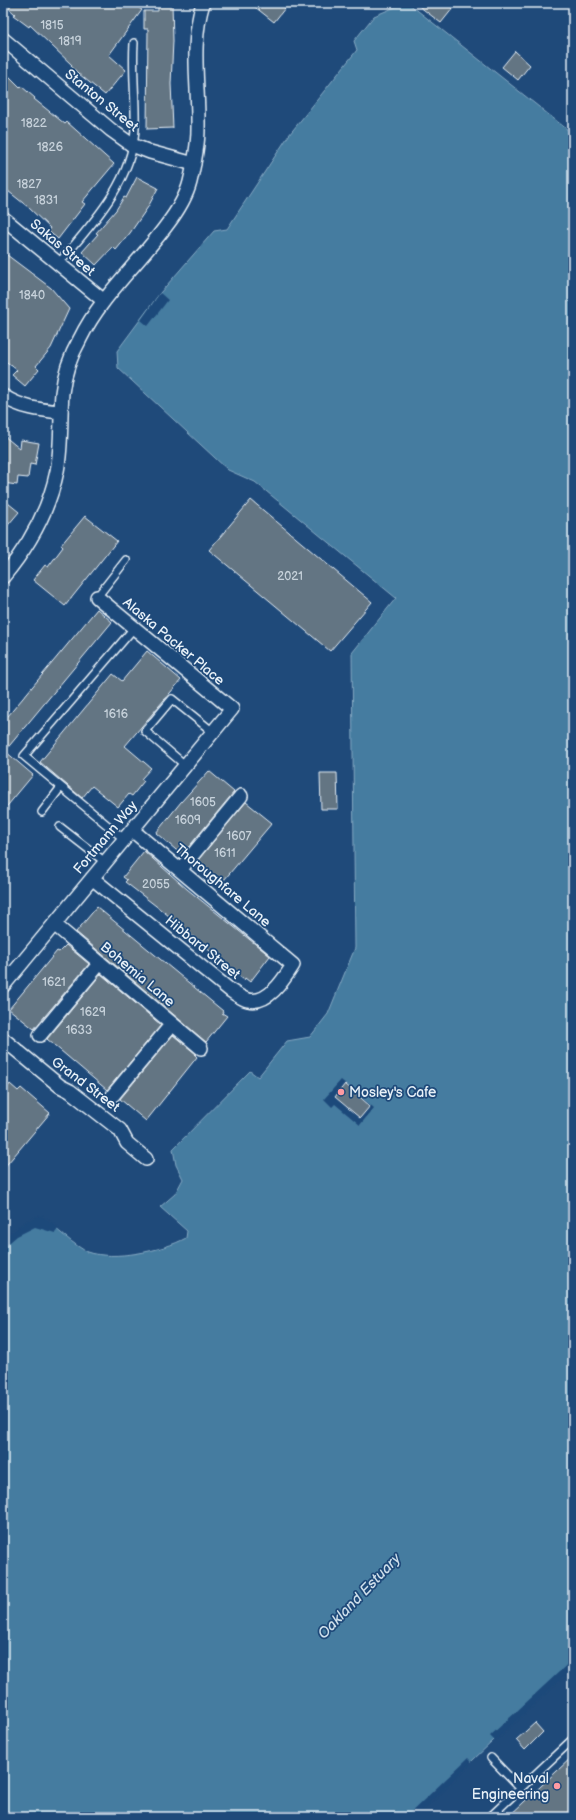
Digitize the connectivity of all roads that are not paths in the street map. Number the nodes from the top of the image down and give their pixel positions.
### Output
1 (203, 3) edge
2 (3, 39) edge
3 (134, 43) dead end
4 (132, 145) junction
5 (194, 164) junction
6 (3, 218) edge
7 (58, 264) junction
8 (104, 301) junction
9 (3, 396) edge
10 (61, 412) junction
11 (126, 560) dead end
12 (4, 576) edge
13 (97, 598) joint
14 (134, 628) junction
15 (232, 709) joint
16 (213, 732) junction
17 (185, 765) junction
18 (61, 786) junction
19 (241, 796) dead end
20 (42, 812) dead end
21 (60, 827) dead end
22 (128, 835) junction
23 (105, 862) junction
24 (180, 870) junction
25 (92, 878) junction
26 (54, 924) junction
27 (100, 963) junction
28 (293, 965) joint
29 (3, 986) edge
30 (172, 1024) junction
31 (40, 1035) dead end
32 (3, 1039) edge
33 (201, 1048) dead end
34 (113, 1095) dead end
35 (146, 1159) dead end
36 (573, 1739) edge
37 (491, 1758) dead end
38 (520, 1788) junction
39 (490, 1817) edge

1 - 5 street
2 - 4 street, Stanton Street
3 - 4 lane
4 - 5 street, Stanton Street
4 - 7 lane
5 - 8 street
6 - 7 street, Sakas Street
7 - 8 street, Sakas Street
8 - 10 street
9 - 10 street
10 - 12 street
11 - 13 lane
13 - 14 street, Alaska Packer Place
14 - 15 street, Alaska Packer Place
14 - 18 lane
15 - 16 street, Fortmann Way
16 - 17 street, Fortmann Way
16 - 17 lane
17 - 22 street, Fortmann Way
18 - 20 lane
18 - 22 lane
19 - 24 street
21 - 23 lane
22 - 23 street, Fortmann Way
22 - 24 street, Thoroughfare Lane
23 - 25 street, Fortmann Way
24 - 28 street, Thoroughfare Lane
25 - 26 street, Fortmann Way
25 - 28 street, Hibbard Street
26 - 27 street, Bohemia Lane
26 - 29 street, Fortmann Way
27 - 30 street, Bohemia Lane
27 - 31 street
30 - 33 street, Bohemia Lane
30 - 34 street
32 - 35 street, Grand Street
36 - 38 lane
37 - 38 lane
38 - 39 lane

